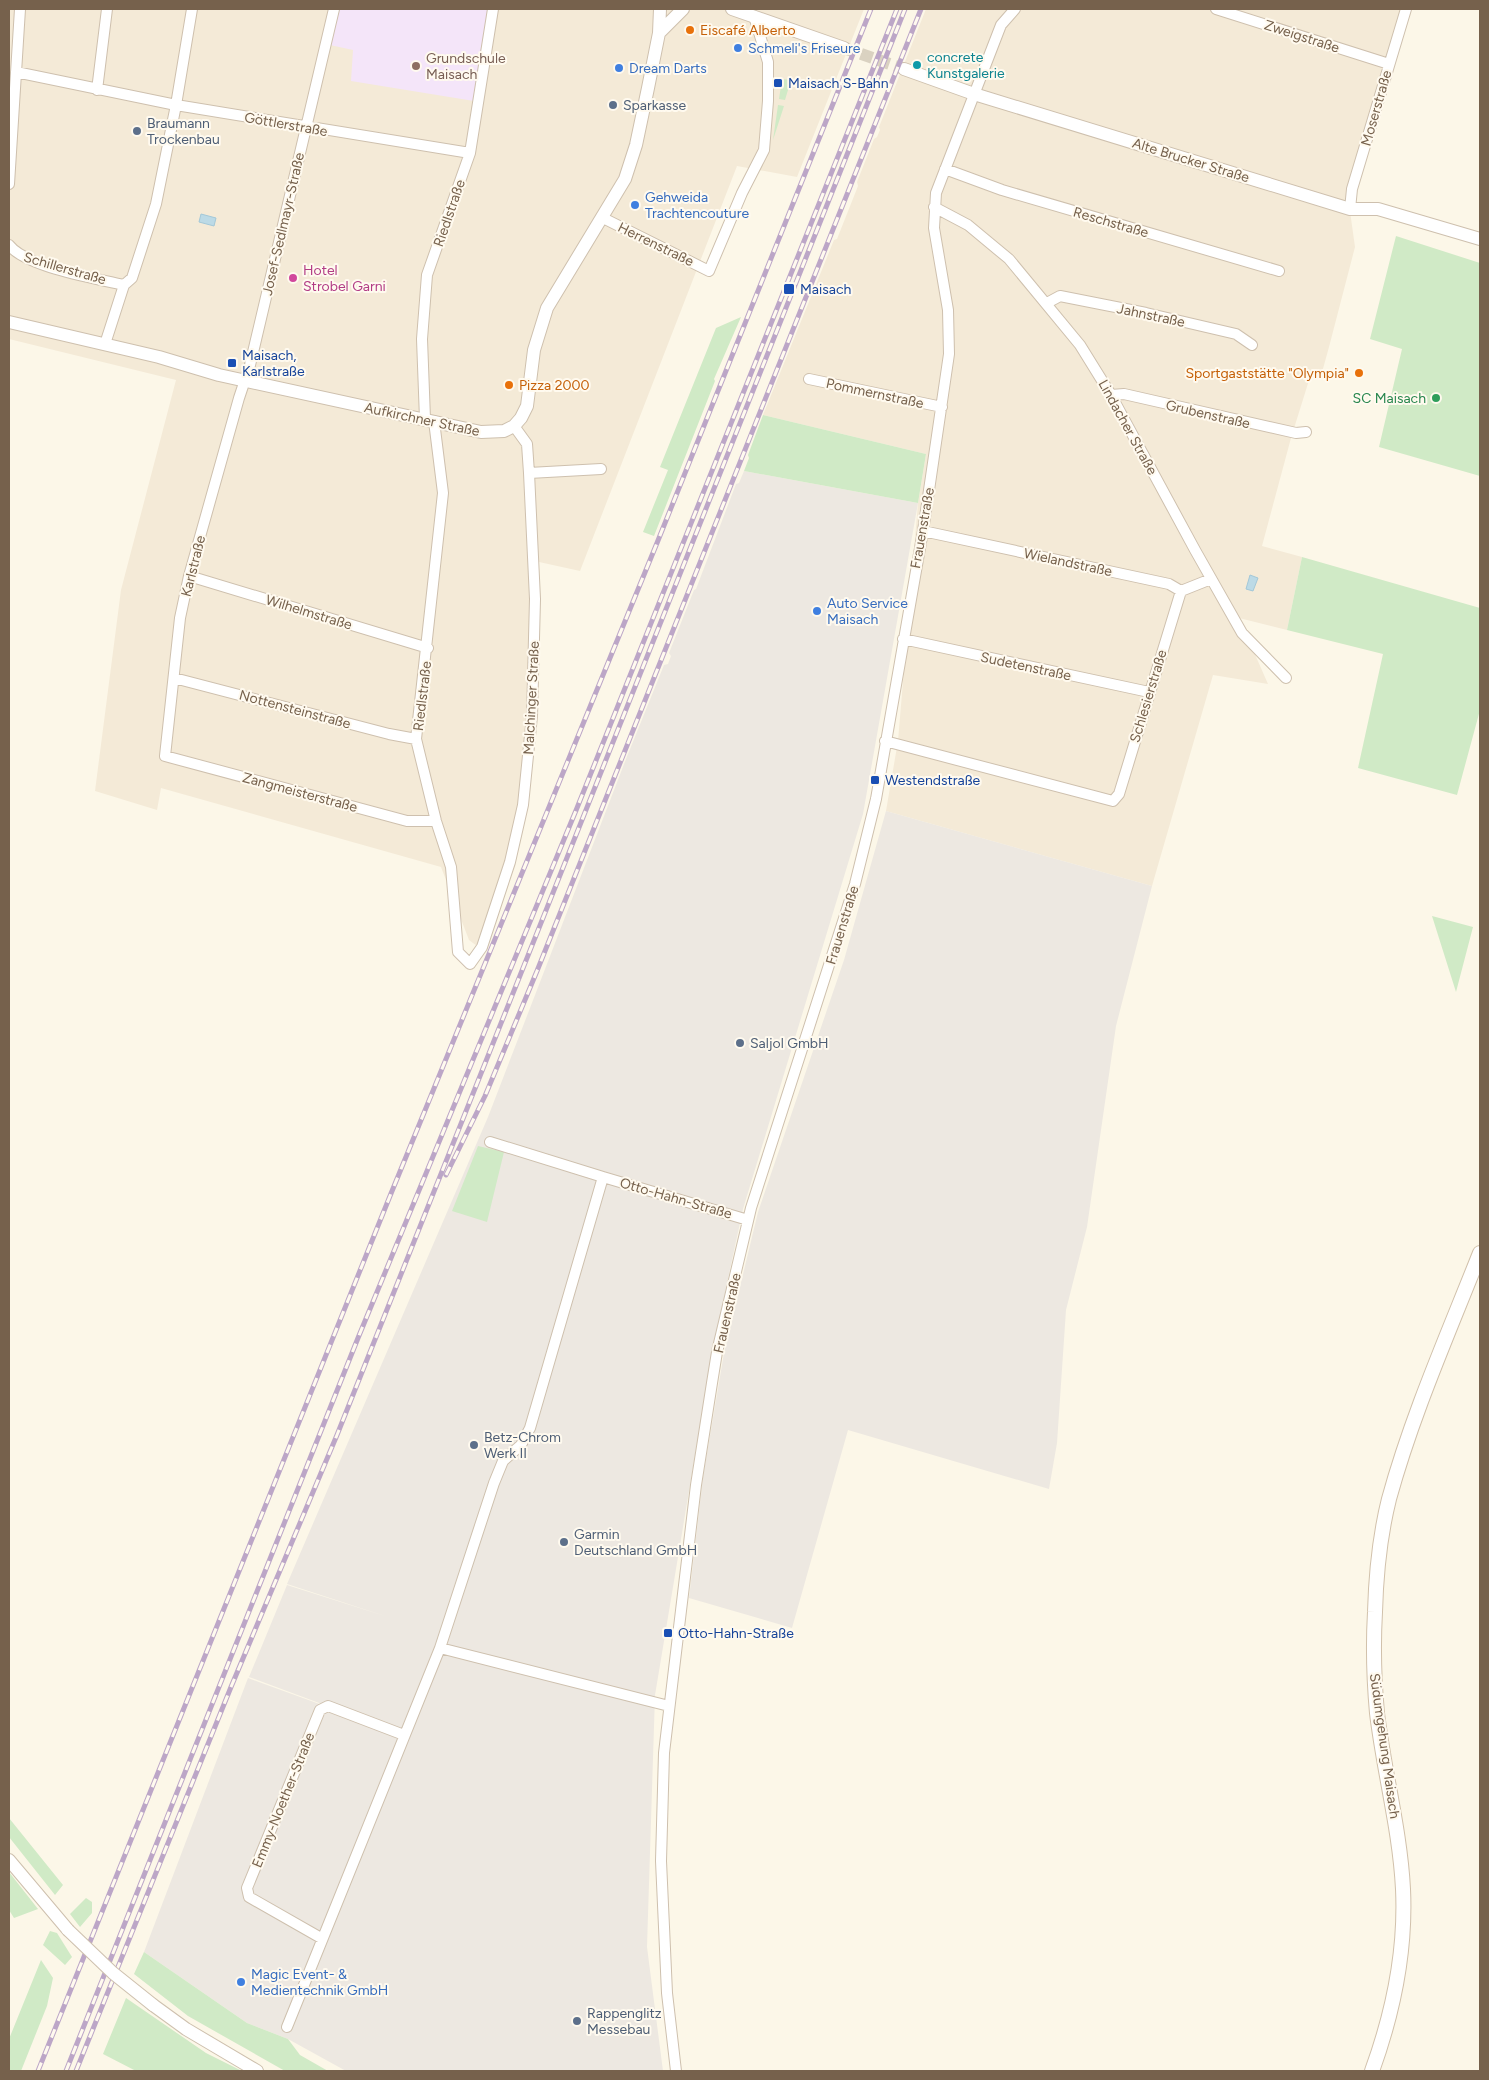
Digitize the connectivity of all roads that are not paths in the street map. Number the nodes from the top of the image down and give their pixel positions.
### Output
1 (20, 9) edge
2 (106, 9) edge
3 (192, 9) edge
4 (334, 9) edge
5 (493, 9) edge
6 (660, 9) edge
7 (683, 9) edge
8 (732, 9) edge
9 (1015, 9) edge
10 (1216, 9) edge
11 (1406, 9) edge
12 (754, 16) junction
13 (659, 33) junction
14 (844, 48) tunnel mouth
15 (1389, 64) junction
16 (904, 69) tunnel mouth
17 (16, 72) junction
18 (97, 90) junction
19 (974, 94) junction
20 (176, 105) junction
21 (306, 127) junction
22 (470, 153) junction
23 (944, 169) junction
24 (9, 184) edge
25 (934, 207) junction
26 (1350, 209) junction
27 (603, 218) junction
28 (1480, 239) edge
29 (9, 245) edge
30 (1279, 271) dead end
31 (124, 285) junction
32 (1047, 303) junction
33 (9, 322) edge
34 (106, 344) junction
35 (1252, 344) dead end
36 (808, 378) dead end
37 (244, 380) junction
38 (1112, 395) junction
39 (942, 407) junction
40 (430, 420) junction
41 (514, 426) junction
42 (1306, 432) dead end
43 (601, 470) dead end
44 (529, 472) junction
45 (923, 532) junction
46 (189, 576) junction
47 (1211, 579) junction
48 (1181, 591) junction
49 (903, 639) junction
50 (428, 648) junction
51 (174, 678) junction
52 (1286, 678) dead end
53 (1149, 692) junction
54 (416, 739) junction
55 (885, 741) junction
56 (165, 756) joint
57 (436, 820) junction
58 (470, 964) joint
59 (490, 1142) dead end
60 (603, 1176) junction
61 (748, 1220) junction
62 (1480, 1254) edge
63 (440, 1648) junction
64 (669, 1706) junction
65 (404, 1735) junction
66 (9, 1860) edge
67 (321, 1938) junction
68 (287, 2027) dead end
69 (257, 2071) edge
70 (676, 2071) edge
71 (1372, 2071) edge

1 - 17 street
2 - 18 street
3 - 20 street
4 - 21 street, Josef-Sedlmayr-Straße
5 - 22 street, Riedlstraße
6 - 13 street
7 - 13 street
8 - 12 street
9 - 19 street, Frauenstraße
10 - 15 street, Zweigstraße
11 - 15 street, Moserstraße
12 - 14 street
12 - 27 street, Herrenstraße
13 - 27 street
15 - 26 street, Moserstraße
16 - 19 street, Alte Brucker Straße
17 - 18 street, Göttlerstraße
17 - 24 street
18 - 20 street, Göttlerstraße
19 - 23 street, Frauenstraße
19 - 26 street, Alte Brucker Straße
20 - 21 street, Göttlerstraße
20 - 31 street
21 - 22 street, Göttlerstraße
21 - 37 street, Josef-Sedlmayr-Straße
22 - 40 street, Riedlstraße
23 - 25 street, Frauenstraße
23 - 30 street, Reschstraße
25 - 32 street, Lindacher Straße
25 - 39 street, Frauenstraße
26 - 28 street, Alte Brucker Straße
27 - 41 street
29 - 31 street, Schillerstraße
31 - 34 street
32 - 35 street, Jahnstraße
32 - 38 street, Lindacher Straße
33 - 34 street, Aufkirchner Straße
34 - 37 street, Aufkirchner Straße
36 - 39 street, Pommernstraße
37 - 40 street, Aufkirchner Straße
37 - 46 street, Karlstraße
38 - 42 street, Grubenstraße
38 - 47 street, Lindacher Straße
39 - 45 street, Frauenstraße
40 - 41 street, Aufkirchner Straße
40 - 50 street, Riedlstraße
41 - 44 street, Malchinger Straße
43 - 44 street
44 - 58 street, Malchinger Straße
45 - 48 street, Wielandstraße
45 - 49 street, Frauenstraße
46 - 50 street, Wilhelmstraße
46 - 51 street, Karlstraße
47 - 48 street
47 - 52 street, Lindacher Straße
48 - 53 street, Schlesierstraße
49 - 53 street, Sudetenstraße
49 - 55 street, Frauenstraße
50 - 54 street, Riedlstraße
51 - 54 street, Nottensteinstraße
51 - 56 street, Karlstraße
53 - 55 street, Schlesierstraße
54 - 57 street, Riedlstraße
55 - 61 street, Frauenstraße
56 - 57 street, Zangmeisterstraße
57 - 58 street, Riedlstraße
59 - 60 street, Otto-Hahn-Straße
60 - 61 street, Otto-Hahn-Straße
60 - 63 street, Otto-Hahn-Straße
61 - 64 street, Frauenstraße
62 - 71 main road, Südumgehung Maisach
63 - 64 street
63 - 65 street
64 - 70 street, Frauenstraße
65 - 67 street
65 - 67 street, Emmy-Noether-Straße
66 - 69 street, bridge
67 - 68 street

